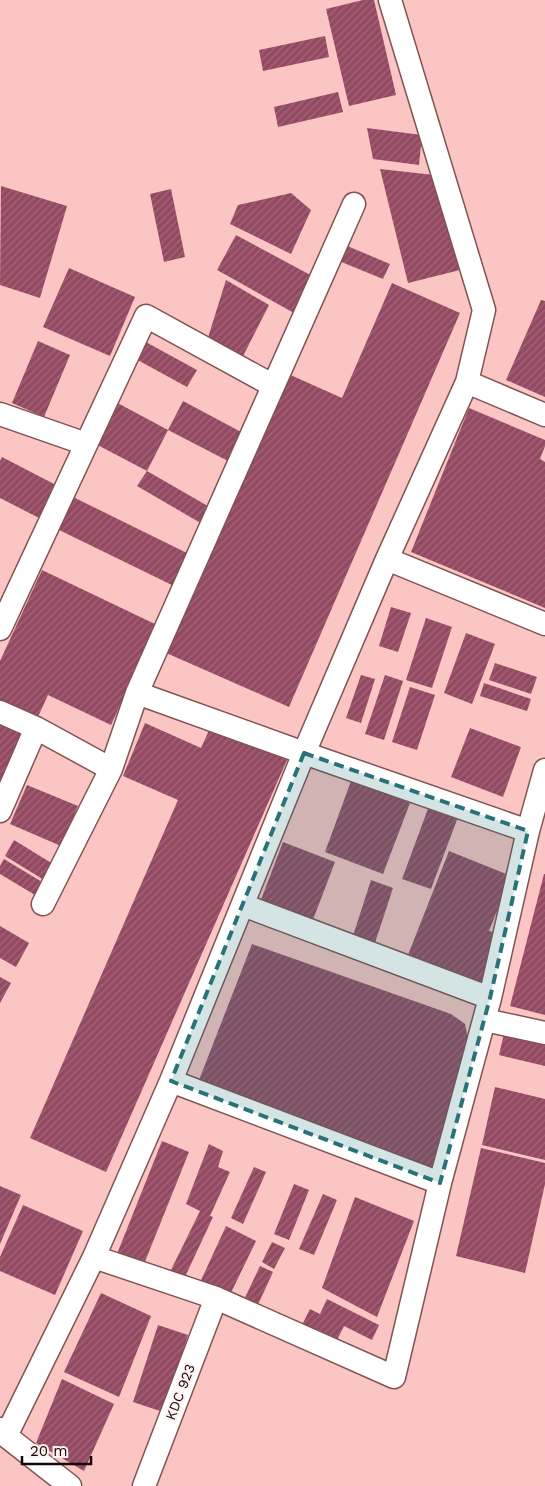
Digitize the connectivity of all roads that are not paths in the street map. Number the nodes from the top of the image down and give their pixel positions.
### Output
1 (390, 0) edge
2 (354, 204) dead end
3 (467, 382) junction
4 (272, 385) junction
5 (0, 414) edge
6 (545, 415) edge
7 (86, 444) junction
8 (388, 559) junction
9 (545, 624) edge
10 (0, 629) edge
11 (137, 693) junction
12 (0, 712) edge
13 (36, 728) junction
14 (304, 753) junction
15 (111, 770) junction
16 (545, 770) edge
17 (0, 811) edge
18 (528, 831) junction
19 (43, 904) dead end
20 (242, 905) junction
21 (490, 998) junction
22 (484, 1020) junction
23 (545, 1033) edge
24 (171, 1081) junction
25 (440, 1183) junction
26 (94, 1258) junction
27 (216, 1298) junction
28 (3, 1432) edge
29 (70, 1486) edge
30 (144, 1486) edge

1 - 3 street
2 - 4 street
3 - 6 street
3 - 8 street
4 - 7 street
4 - 11 street
5 - 7 street
7 - 10 street
8 - 9 street
8 - 14 street
11 - 14 street
11 - 15 street
12 - 13 street
13 - 15 street
13 - 17 street
14 - 18 street
14 - 20 street
15 - 19 street
16 - 18 street
18 - 21 street
20 - 21 street
20 - 24 street
21 - 22 street
22 - 23 street
22 - 25 street
24 - 25 street
24 - 26 street
25 - 27 street
26 - 27 street
26 - 28 street
27 - 30 street, KDC 923
28 - 29 street

